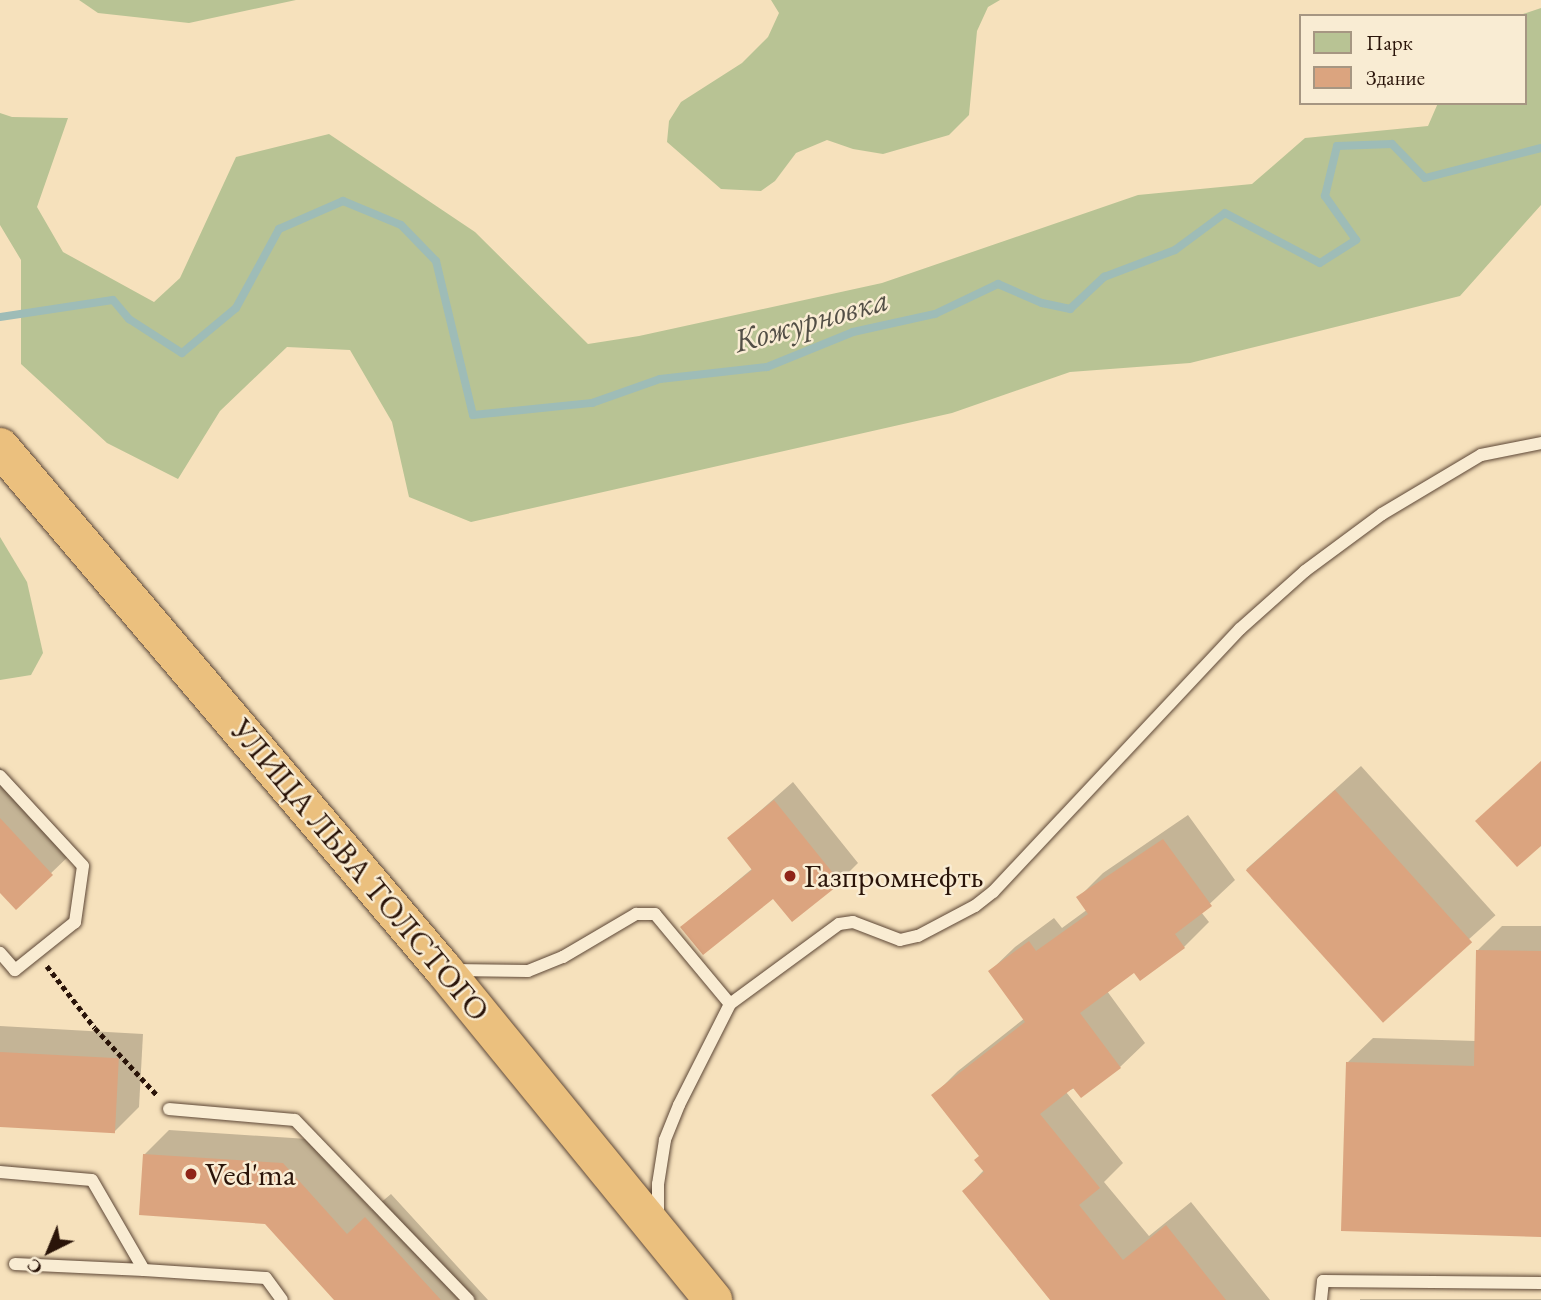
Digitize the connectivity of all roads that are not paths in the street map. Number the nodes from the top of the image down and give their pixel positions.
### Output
1 (1541, 443) edge
2 (0, 446) edge
3 (0, 776) edge
4 (0, 953) edge
5 (444, 970) junction
6 (730, 1004) junction
7 (169, 1109) road end
8 (0, 1172) edge
9 (658, 1232) junction
10 (15, 1264) dead end
11 (144, 1270) junction
12 (1541, 1283) edge
13 (282, 1300) edge
14 (468, 1300) edge
15 (713, 1300) edge
16 (1321, 1300) edge

1 - 6 lane
2 - 5 highway, УЛИЦА ЛЬВА ТОЛСТОГО
3 - 4 lane
5 - 6 lane
5 - 9 highway, УЛИЦА ЛЬВА ТОЛСТОГО
6 - 9 lane
7 - 14 lane
8 - 11 lane
9 - 15 highway, УЛИЦА ЛЬВА ТОЛСТОГО
10 - 11 lane
11 - 13 lane
12 - 16 lane

